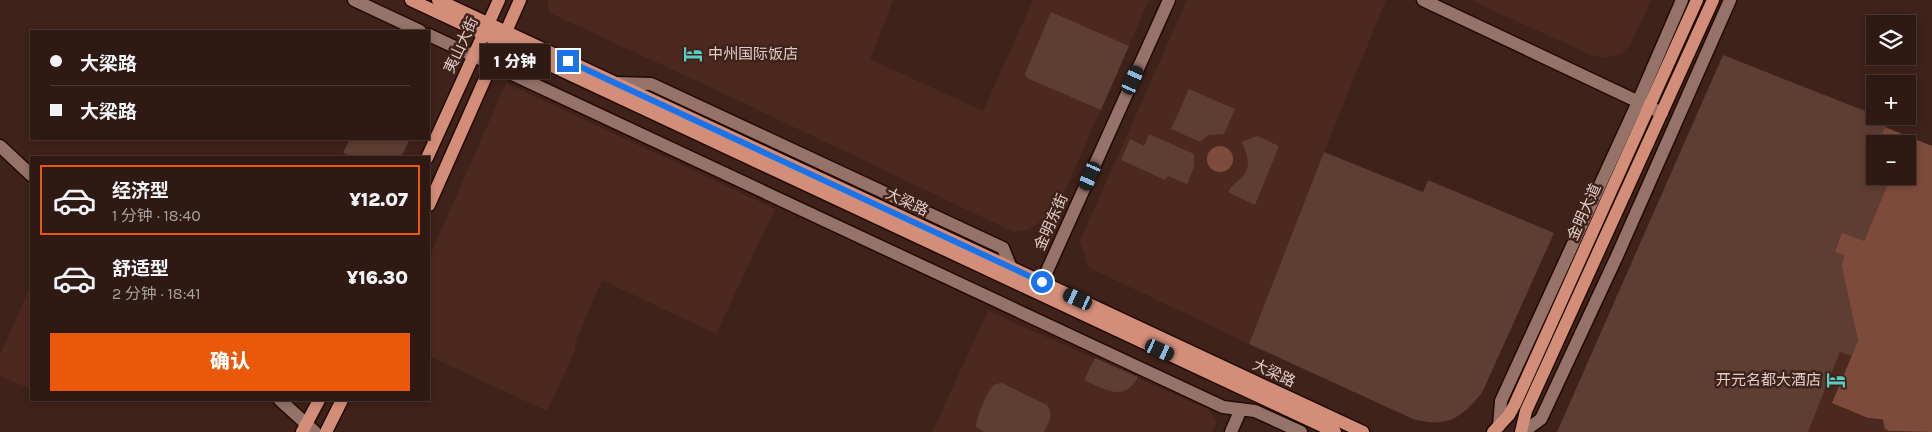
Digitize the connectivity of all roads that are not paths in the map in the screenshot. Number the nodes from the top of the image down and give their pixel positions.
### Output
1 (354, 0) edge
2 (411, 0) edge
3 (438, 0) edge
4 (499, 0) edge
5 (520, 0) edge
6 (1169, 0) edge
7 (1423, 0) edge
8 (1682, 0) edge
9 (1697, 0) edge
10 (1713, 0) edge
11 (1730, 0) edge
12 (486, 29) junction
13 (418, 30) edge
14 (430, 35) edge
15 (504, 37) junction
16 (473, 56) junction
17 (492, 64) junction
18 (1644, 104) junction
19 (1662, 113) junction
20 (0, 146) edge
21 (428, 156) edge
22 (30, 174) edge
23 (430, 203) edge
24 (1039, 288) junction
25 (281, 401) edge
26 (319, 401) edge
27 (342, 401) edge
28 (1240, 409) junction
29 (308, 429) edge
30 (1496, 429) edge
31 (326, 432) edge
32 (1231, 432) edge
33 (1301, 432) edge
34 (1335, 432) edge
35 (1363, 432) edge
36 (1522, 432) edge

1 - 13 street
2 - 12 main road, 大梁路
3 - 12 main road, 大梁路
4 - 12 main road, 夷山大街
5 - 15 main road
6 - 24 street, 金明东街
7 - 18 street
8 - 18 street
9 - 18 main road, 金明大道
10 - 19 main road, 金明大道
11 - 36 street
12 - 15 main road, 大梁路
12 - 16 main road, 夷山大街
14 - 16 street
15 - 17 main road
15 - 24 main road, 大梁路
15 - 24 main road, 大梁路
16 - 17 street
16 - 21 main road, 夷山大街
17 - 23 main road
17 - 28 street
18 - 19 street
18 - 30 main road, 金明大道
19 - 36 main road, 金明大道
20 - 22 street
24 - 34 main road, 大梁路
24 - 35 main road, 大梁路
25 - 29 street
26 - 29 main road
27 - 31 main road
28 - 32 street
28 - 33 street

